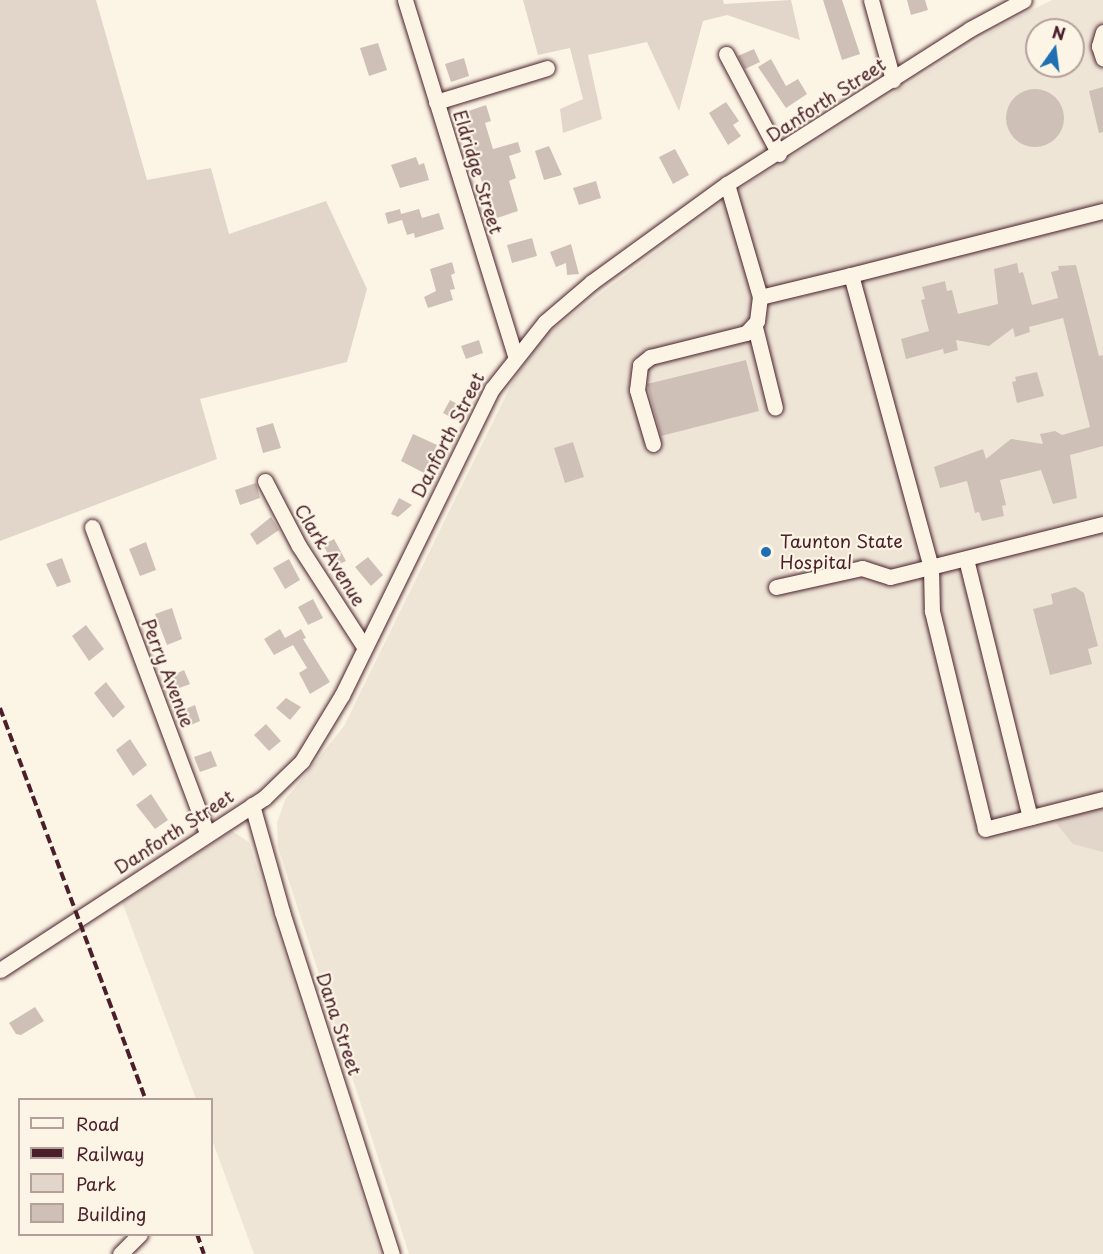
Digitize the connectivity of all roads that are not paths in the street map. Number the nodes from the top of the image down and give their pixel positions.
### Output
1 (405, 0) edge
2 (871, 0) edge
3 (1024, 0) edge
4 (1103, 32) edge
5 (726, 54) dead end
6 (1103, 58) edge
7 (548, 68) dead end
8 (893, 80) junction
9 (436, 102) junction
10 (779, 154) junction
11 (727, 184) junction
12 (1102, 213) edge
13 (851, 275) junction
14 (760, 297) junction
15 (755, 327) junction
16 (515, 355) junction
17 (775, 408) dead end
18 (652, 444) dead end
19 (265, 481) dead end
20 (1103, 524) edge
21 (92, 527) dead end
22 (966, 559) junction
23 (931, 568) junction
24 (776, 587) dead end
25 (365, 648) junction
26 (1103, 799) edge
27 (252, 806) junction
28 (1030, 817) junction
29 (207, 833) junction
30 (0, 970) edge
31 (138, 1236) edge
32 (120, 1254) edge
33 (392, 1254) edge

1 - 9 street, Eldridge Street
2 - 8 street
3 - 8 street, Danforth Street
4 - 6 street
5 - 10 street
7 - 9 street
8 - 10 street, Danforth Street
9 - 16 street, Eldridge Street
10 - 11 street, Danforth Street
11 - 14 street
11 - 16 street, Danforth Street
12 - 13 street
13 - 14 street
13 - 23 street
14 - 15 street
15 - 17 street
15 - 18 street
16 - 25 street, Danforth Street
19 - 25 street, Clark Avenue
20 - 22 street
21 - 29 street, Perry Avenue
22 - 23 street
22 - 28 street
23 - 24 street
23 - 28 street
25 - 27 street, Danforth Street
26 - 28 street
27 - 29 street, Danforth Street
27 - 33 street, Dana Street
29 - 30 street, Danforth Street
31 - 32 street

